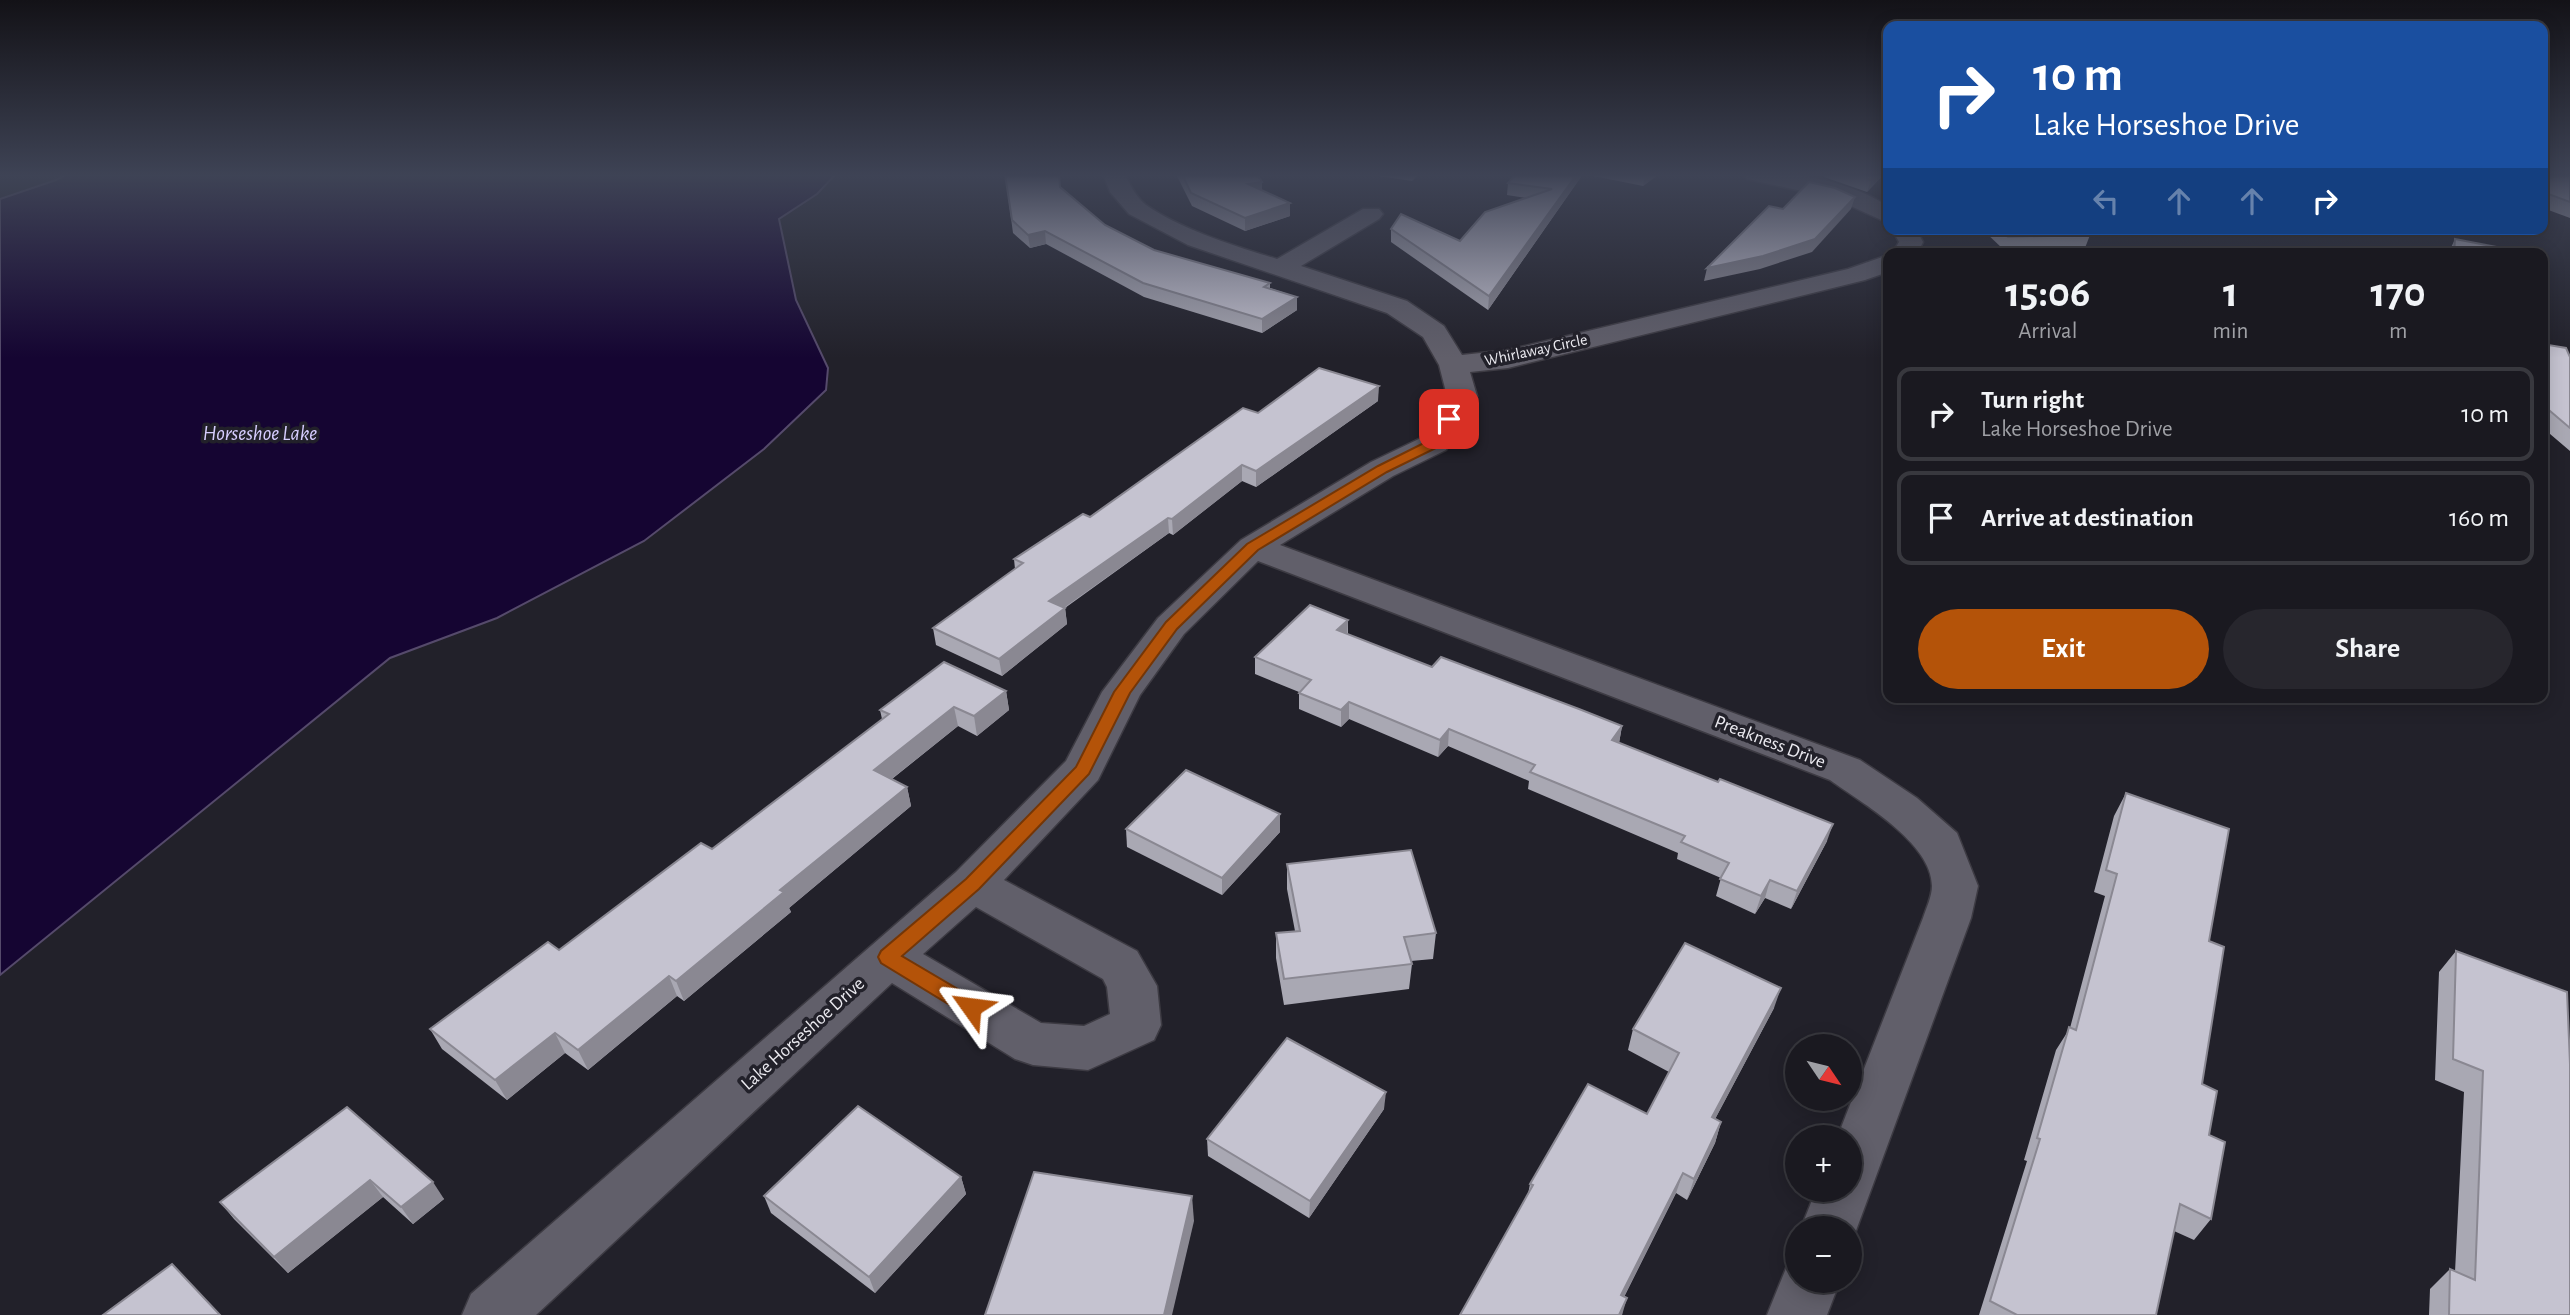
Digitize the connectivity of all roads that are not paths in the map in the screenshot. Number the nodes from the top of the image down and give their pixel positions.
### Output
1 (1192, 235) edge
2 (1335, 235) edge
3 (1883, 265) edge
4 (1280, 268) junction
5 (1453, 365) junction
6 (1252, 547) junction
7 (972, 884) junction
8 (888, 957) junction
9 (1862, 1144) edge
10 (1805, 1293) edge
11 (492, 1315) edge
12 (1797, 1315) edge

1 - 4 street
2 - 4 street
3 - 5 street, Whirlaway Circle
4 - 5 street
5 - 6 street, Lake Horseshoe Drive
6 - 7 street, Lake Horseshoe Drive
6 - 9 street, Preakness Drive
7 - 8 street, Lake Horseshoe Drive
7 - 8 street
8 - 11 street, Lake Horseshoe Drive
10 - 12 street

